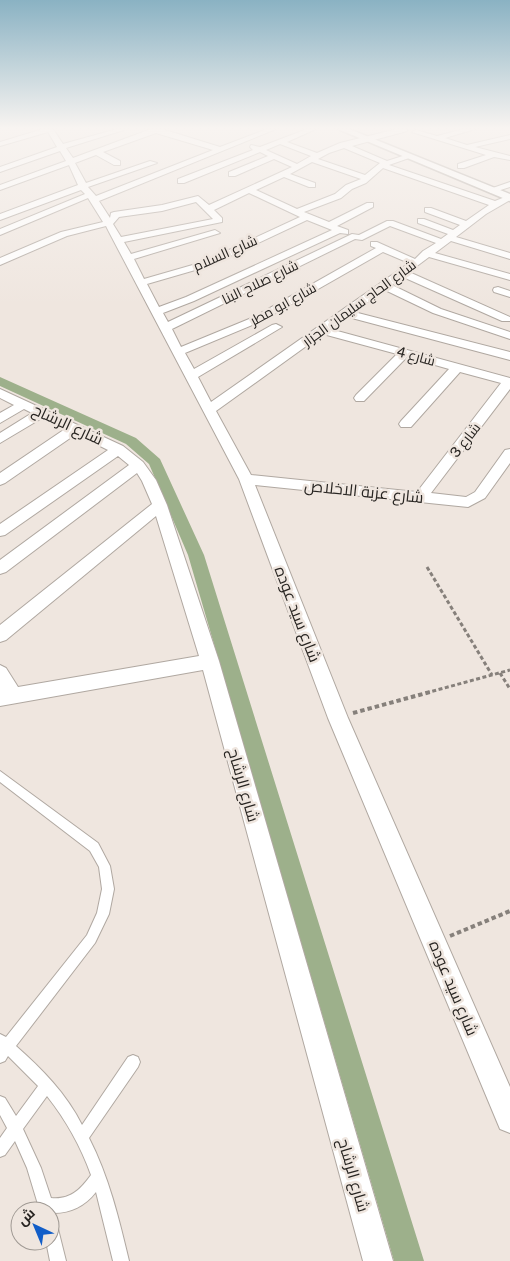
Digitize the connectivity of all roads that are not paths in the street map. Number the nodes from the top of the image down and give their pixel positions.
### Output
1 (88, 188) edge
2 (104, 188) edge
3 (109, 188) edge
4 (254, 188) edge
5 (306, 188) edge
6 (357, 188) edge
7 (437, 188) edge
8 (486, 188) edge
9 (499, 188) edge
10 (250, 190) junction
11 (491, 190) junction
12 (311, 191) dead end
13 (92, 194) junction
14 (349, 196) junction
15 (509, 198) edge
16 (181, 203) junction
17 (496, 204) junction
18 (208, 208) junction
19 (428, 210) dead end
20 (296, 212) junction
21 (190, 213) dead end
22 (0, 217) edge
23 (307, 217) junction
24 (421, 221) dead end
25 (467, 224) junction
26 (329, 226) junction
27 (114, 228) junction
28 (340, 230) junction
29 (0, 232) edge
30 (215, 233) dead end
31 (357, 237) junction
32 (447, 238) junction
33 (383, 248) junction
34 (213, 252) dead end
35 (426, 253) junction
36 (510, 256) edge
37 (128, 258) junction
38 (0, 262) edge
39 (414, 262) junction
40 (402, 273) junction
41 (510, 277) edge
42 (140, 279) junction
43 (384, 285) junction
44 (498, 290) dead end
45 (510, 294) edge
46 (488, 302) dead end
47 (157, 311) junction
48 (346, 313) junction
49 (508, 314) edge
50 (276, 327) dead end
51 (165, 328) junction
52 (322, 330) junction
53 (510, 336) edge
54 (178, 352) junction
55 (405, 353) junction
56 (510, 356) edge
57 (457, 368) junction
58 (191, 376) junction
59 (510, 382) edge
60 (0, 393) edge
61 (360, 398) dead end
62 (33, 408) junction
63 (209, 410) junction
64 (0, 419) edge
65 (406, 424) dead end
66 (76, 428) junction
67 (0, 439) edge
68 (118, 449) junction
69 (510, 453) edge
70 (138, 465) junction
71 (246, 478) junction
72 (0, 480) edge
73 (421, 497) junction
74 (160, 506) junction
75 (0, 532) edge
76 (0, 568) edge
77 (0, 635) edge
78 (210, 660) junction
79 (0, 673) edge
80 (6, 697) edge
81 (0, 776) edge
82 (2, 1048) edge
83 (133, 1062) dead end
84 (47, 1086) junction
85 (0, 1103) edge
86 (510, 1119) edge
87 (16, 1128) junction
88 (82, 1137) junction
89 (0, 1150) edge
90 (99, 1176) junction
91 (44, 1201) edge
92 (60, 1207) edge
93 (121, 1261) edge
94 (378, 1261) edge

1 - 13 street, شارع سيد عوده
2 - 13 street
3 - 13 street
4 - 10 street
5 - 12 street
6 - 14 street
7 - 17 street
8 - 11 street
9 - 11 street
10 - 18 street
10 - 20 street
11 - 15 street
13 - 22 street
13 - 27 street, شارع سيد عوده
13 - 29 street
14 - 20 street
14 - 26 street
15 - 17 street, شارع الحاج سليمان الجزار
16 - 18 street
16 - 21 street
16 - 27 street
17 - 25 street, شارع الحاج سليمان الجزار
18 - 27 street
19 - 25 street
20 - 23 street
23 - 26 street
23 - 42 street, شارع السلام
24 - 32 street
25 - 32 street, شارع الحاج سليمان الجزار
26 - 28 street
27 - 37 street, شارع سيد عوده
27 - 38 street
28 - 31 street
28 - 47 street
30 - 37 street
31 - 32 street, شارع صلاح البنا
31 - 33 street
31 - 51 street, شارع صلاح البنا
32 - 35 street, شارع الحاج سليمان الجزار
32 - 36 street
33 - 39 street
33 - 54 street, شارع ابو مطر
34 - 42 street
35 - 39 street, شارع الحاج سليمان الجزار
35 - 41 street
37 - 42 street, شارع سيد عوده
39 - 40 street, شارع الحاج سليمان الجزار
40 - 43 street, شارع الحاج سليمان الجزار
40 - 49 street
42 - 47 street, شارع سيد عوده
43 - 48 street, شارع الحاج سليمان الجزار
43 - 53 street
44 - 45 street
46 - 49 street
47 - 51 street, شارع سيد عوده
48 - 52 street, شارع الحاج سليمان الجزار
48 - 56 street
50 - 58 street
51 - 54 street, شارع سيد عوده
52 - 55 street, شارع 4
52 - 63 street, شارع الحاج سليمان الجزار
54 - 58 street, شارع سيد عوده
55 - 57 street, شارع 4
55 - 61 street
57 - 59 street, شارع 4
57 - 65 street
58 - 63 street, شارع سيد عوده
59 - 73 street, شارع 3
60 - 62 street, شارع الرشاح
62 - 64 street
62 - 66 street, شارع الرشاح
62 - 67 street
63 - 71 street, شارع سيد عوده
66 - 68 street, شارع الرشاح
66 - 72 street
68 - 70 street, شارع الرشاح
68 - 75 street
69 - 73 street, شارع عزبة الاخلاص
70 - 74 street, شارع الرشاح
70 - 76 street
71 - 73 street, شارع عزبة الاخلاص
71 - 86 street, شارع سيد عوده
74 - 77 street
74 - 78 street, شارع الرشاح
78 - 80 street
78 - 94 street, شارع الرشاح
79 - 80 street
81 - 82 lane
82 - 84 lane
83 - 88 lane
84 - 87 lane
84 - 88 lane
85 - 87 lane
87 - 89 lane
87 - 91 lane
88 - 90 lane
90 - 92 lane
90 - 93 lane

